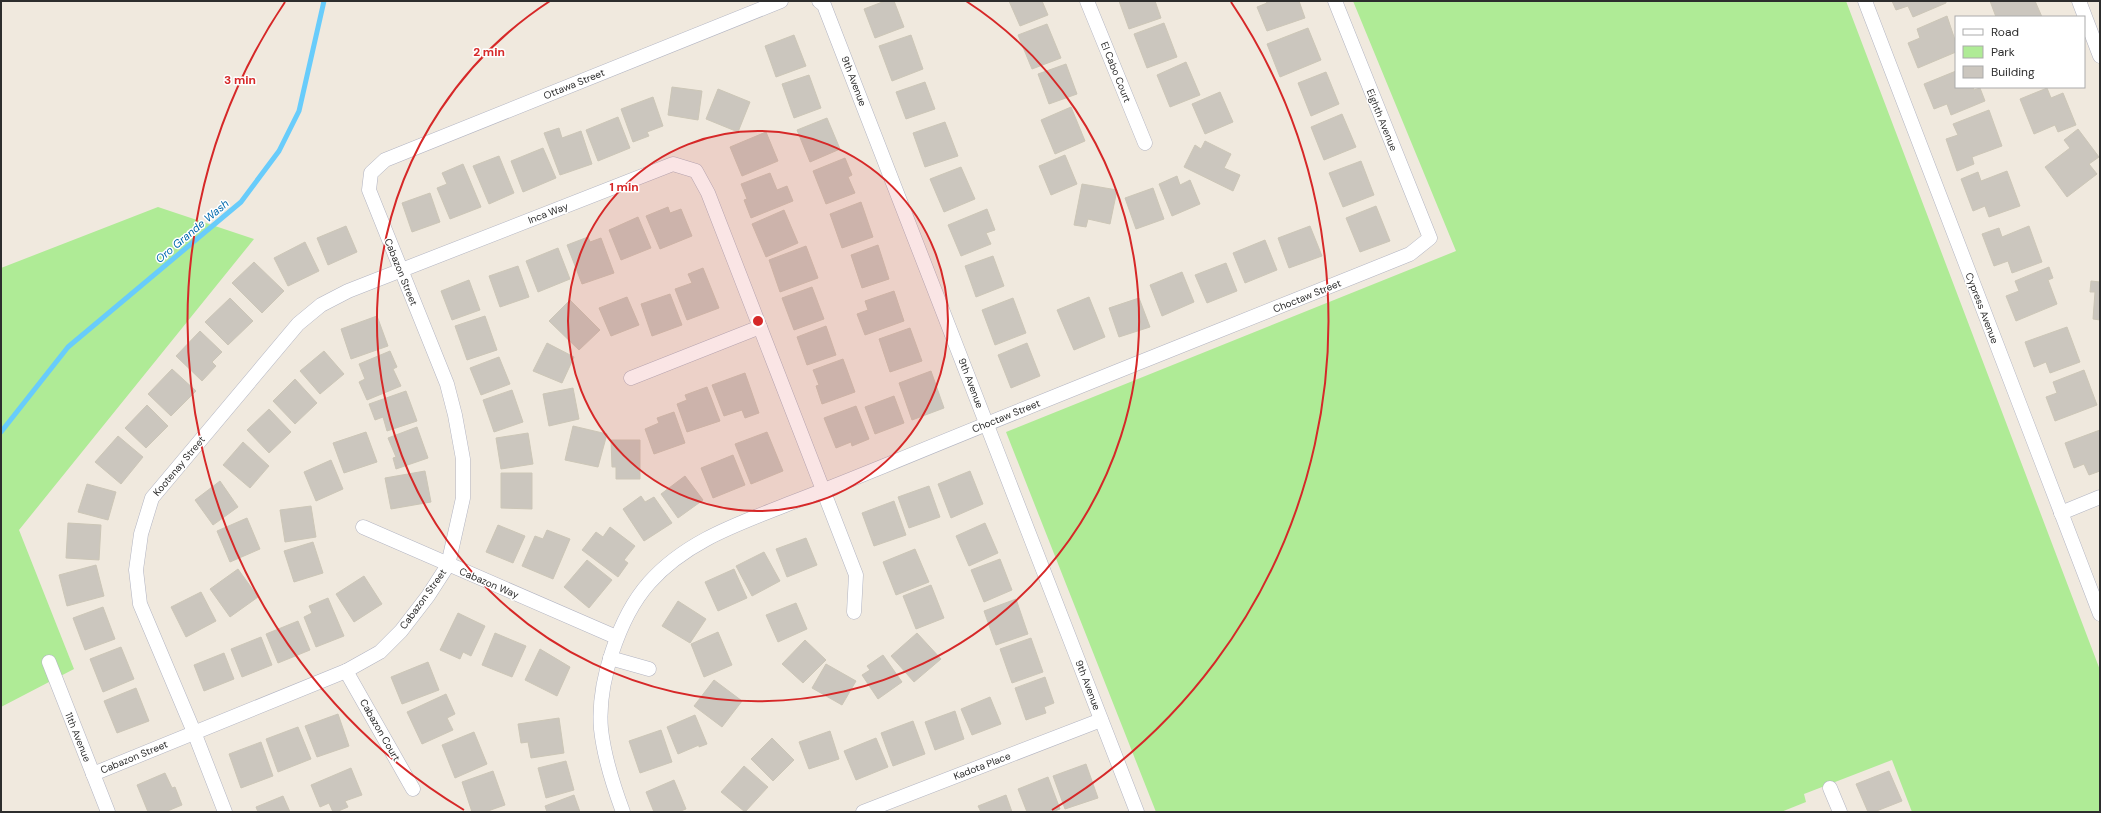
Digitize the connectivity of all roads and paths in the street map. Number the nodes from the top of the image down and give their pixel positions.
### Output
1 (781, 1) edge
2 (819, 1) edge
3 (1087, 1) edge
4 (1334, 1) edge
5 (1865, 1) edge
6 (2079, 1) edge
7 (2085, 16) edge
8 (2085, 17) edge
9 (2100, 56) edge
10 (1145, 143) dead end
11 (371, 174) joint
12 (1430, 238) joint
13 (401, 271) junction
14 (760, 327) junction
15 (631, 378) dead end
16 (987, 424) junction
17 (823, 491) junction
18 (2100, 497) edge
19 (2061, 513) junction
20 (362, 527) dead end
21 (448, 565) junction
22 (854, 612) dead end
23 (2100, 614) edge
24 (616, 637) junction
25 (610, 658) junction
26 (49, 662) dead end
27 (649, 670) dead end
28 (346, 671) junction
29 (1101, 720) junction
30 (194, 732) junction
31 (93, 774) junction
32 (1830, 788) dead end
33 (413, 789) dead end
34 (108, 812) edge
35 (225, 812) edge
36 (622, 812) edge
37 (863, 812) edge
38 (1137, 812) edge
39 (1840, 812) edge

1 - 11 street, Ottawa Street
2 - 16 street, 9th Avenue
3 - 10 street, El Cabo Court
4 - 12 street, Eighth Avenue
5 - 19 street, Cypress Avenue
6 - 7 street
8 - 9 street
11 - 13 street, Cabazon Street
12 - 16 street, Choctaw Street
13 - 14 street, Inca Way
13 - 21 street, Cabazon Street
13 - 30 street, Kootenay Street
14 - 15 street
14 - 17 street
16 - 17 street, Choctaw Street
16 - 29 street, 9th Avenue
17 - 22 street
17 - 24 street, Choctaw Street
18 - 19 street
19 - 23 street, Cypress Avenue
20 - 21 street, Cabazon Way
21 - 24 street, Cabazon Way
21 - 28 street, Cabazon Street
24 - 25 street, Choctaw Street
25 - 27 street
25 - 36 street, Choctaw Street
26 - 31 street, 11th Avenue
28 - 30 street, Cabazon Street
28 - 33 street, Cabazon Court
29 - 37 street, Kadota Place
29 - 38 street, 9th Avenue
30 - 31 street, Cabazon Street
30 - 35 street, Kootenay Street
31 - 34 street, 11th Avenue
32 - 39 street

